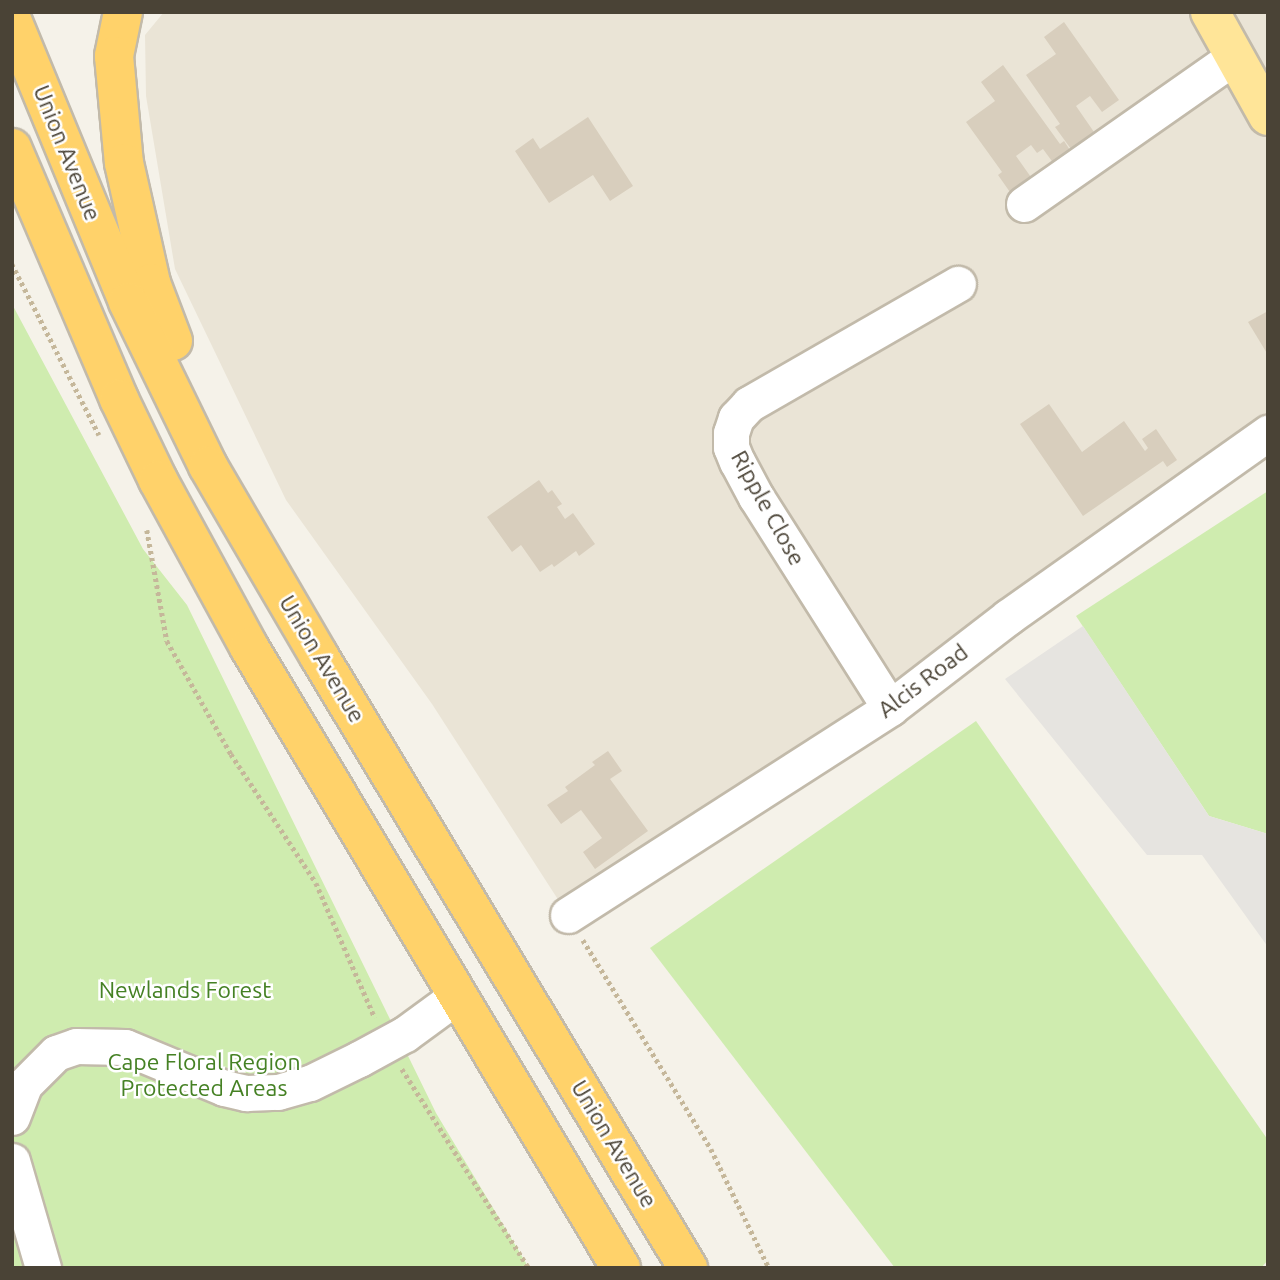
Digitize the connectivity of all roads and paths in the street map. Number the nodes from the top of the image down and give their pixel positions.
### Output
1 (102, 12) edge
2 (123, 12) edge
3 (1210, 12) edge
4 (17, 32) edge
5 (114, 56) junction
6 (1234, 57) junction
7 (1266, 110) edge
8 (12, 148) edge
9 (1024, 204) dead end
10 (12, 264) edge
11 (958, 284) dead end
12 (1268, 433) edge
13 (105, 448) dead end
14 (142, 522) dead end
15 (319, 656) junction
16 (890, 708) junction
17 (568, 915) joint
18 (457, 996) junction
19 (387, 1043) junction
20 (12, 1117) edge
21 (12, 1161) edge
22 (43, 1268) edge
23 (528, 1268) edge
24 (621, 1268) edge
25 (688, 1268) edge
26 (769, 1268) edge

1 - 5 highway
2 - 5 highway
3 - 6 main road
4 - 15 highway, Union Avenue
5 - 15 highway
6 - 7 main road
6 - 9 street
8 - 18 highway
10 - 13 path
11 - 16 street, Ripple Close
12 - 16 street, Alcis Road
14 - 19 path
15 - 25 highway, Union Avenue
16 - 17 street, Alcis Road
17 - 26 path
18 - 19 street
18 - 24 highway
19 - 20 street
19 - 23 path
21 - 22 street

